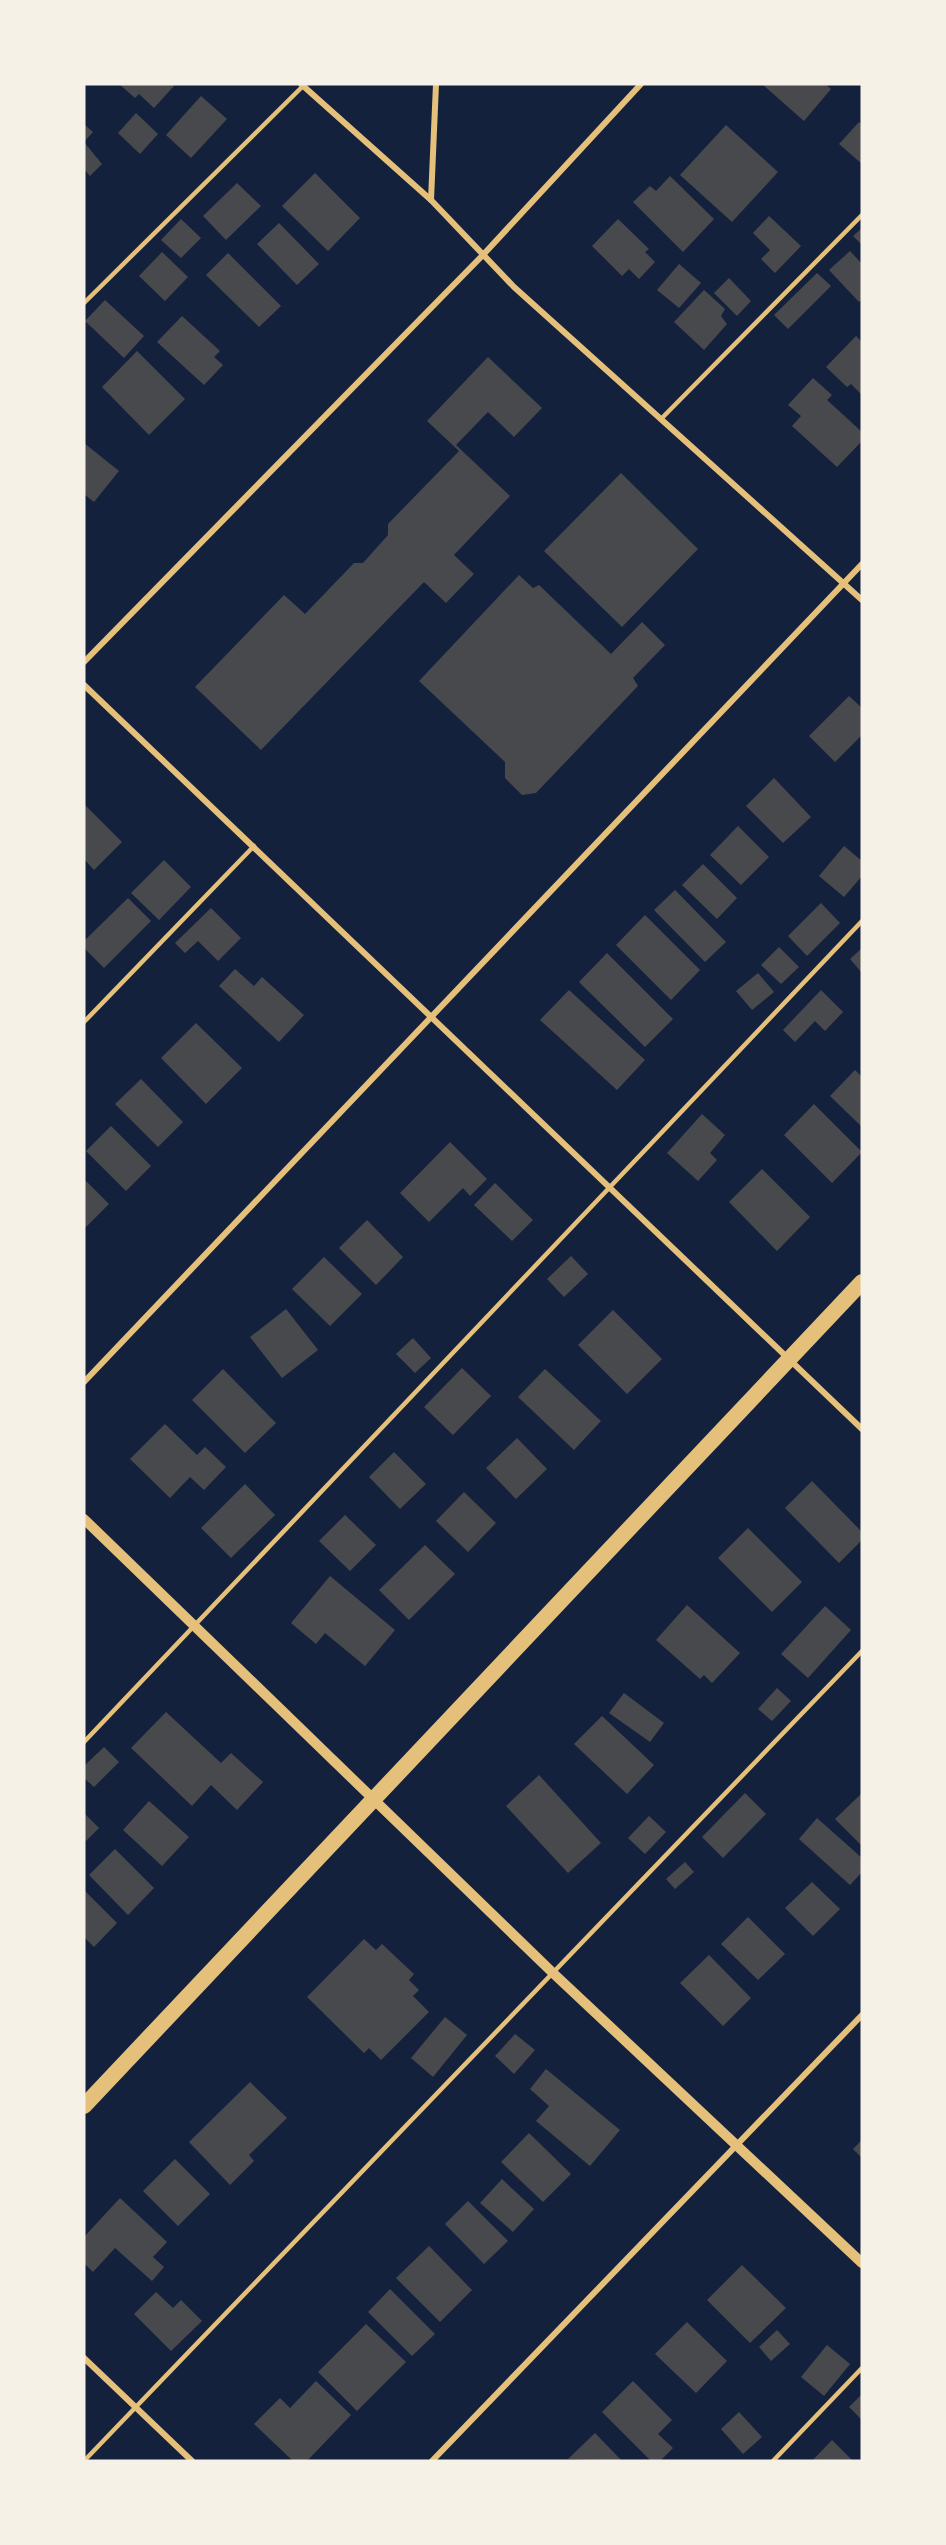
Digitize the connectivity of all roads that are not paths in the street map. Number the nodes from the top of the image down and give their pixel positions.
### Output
1 (436, 84) edge
2 (641, 84) edge
3 (302, 85) edge
4 (431, 200) junction
5 (862, 215) edge
6 (482, 256) junction
7 (84, 303) edge
8 (662, 418) junction
9 (862, 564) edge
10 (844, 583) junction
11 (862, 600) edge
12 (84, 662) edge
13 (84, 685) edge
14 (254, 846) junction
15 (862, 921) edge
16 (432, 1015) junction
17 (84, 1022) edge
18 (609, 1186) junction
19 (862, 1282) edge
20 (788, 1359) junction
21 (84, 1382) edge
22 (862, 1429) edge
23 (84, 1519) edge
24 (193, 1627) junction
25 (862, 1651) edge
26 (84, 1742) edge
27 (374, 1801) junction
28 (553, 1973) junction
29 (862, 2015) edge
30 (84, 2106) edge
31 (738, 2145) junction
32 (862, 2263) edge
33 (84, 2358) edge
34 (862, 2368) edge
35 (135, 2407) junction
36 (84, 2461) edge
37 (192, 2461) edge
38 (432, 2461) edge
39 (773, 2461) edge

1 - 4 street
2 - 6 street
3 - 4 street
3 - 7 lane
4 - 6 street
5 - 8 lane
6 - 8 street
6 - 12 street
8 - 10 street
9 - 10 street
10 - 11 street
10 - 16 street
13 - 14 street
14 - 16 street
14 - 17 lane
15 - 18 lane
16 - 18 street
16 - 21 street
18 - 20 street
18 - 24 lane
19 - 20 highway
20 - 22 street
20 - 27 highway
23 - 24 street
24 - 26 lane
24 - 27 street
25 - 28 lane
27 - 28 street
27 - 30 highway
28 - 31 street
28 - 35 lane
29 - 31 street
31 - 32 street
31 - 38 street
33 - 35 street
34 - 39 lane
35 - 36 lane
35 - 37 street

